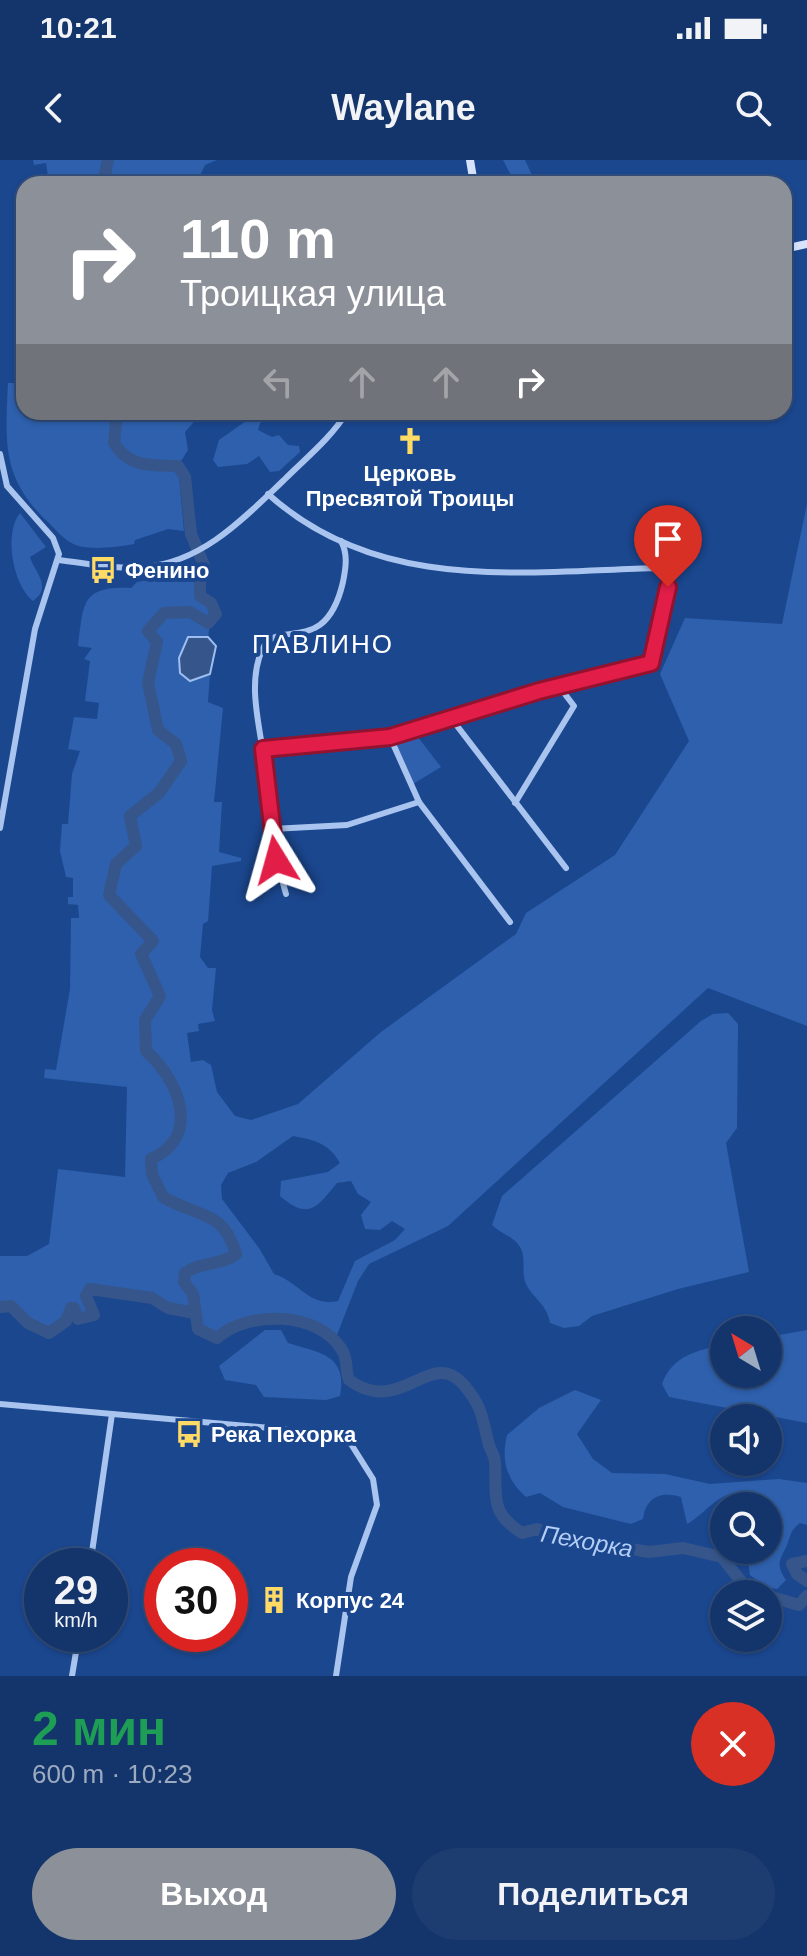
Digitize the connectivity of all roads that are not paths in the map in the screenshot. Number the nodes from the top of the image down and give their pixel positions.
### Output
1 (340, 420) edge
2 (0, 454) edge
3 (268, 494) junction
4 (341, 541) junction
5 (58, 560) junction
6 (558, 685) junction
7 (451, 718) junction
8 (390, 737) junction
9 (263, 749) junction
10 (419, 802) junction
11 (515, 803) junction
12 (0, 828) edge
13 (272, 829) junction
14 (566, 868) dead end
15 (286, 894) dead end
16 (510, 922) dead end
17 (0, 1404) edge
18 (112, 1414) junction
19 (93, 1548) edge
20 (76, 1652) edge
21 (72, 1676) edge
22 (336, 1676) edge

1 - 3 street
2 - 5 street
3 - 4 street
3 - 5 street
4 - 6 street
4 - 9 street
5 - 12 street
6 - 7 street
6 - 11 street
7 - 8 street
7 - 11 street
8 - 9 street
8 - 10 street
9 - 13 street
10 - 13 street
10 - 16 street
11 - 14 street
13 - 15 street
17 - 18 street
18 - 19 street
18 - 22 street
20 - 21 street

